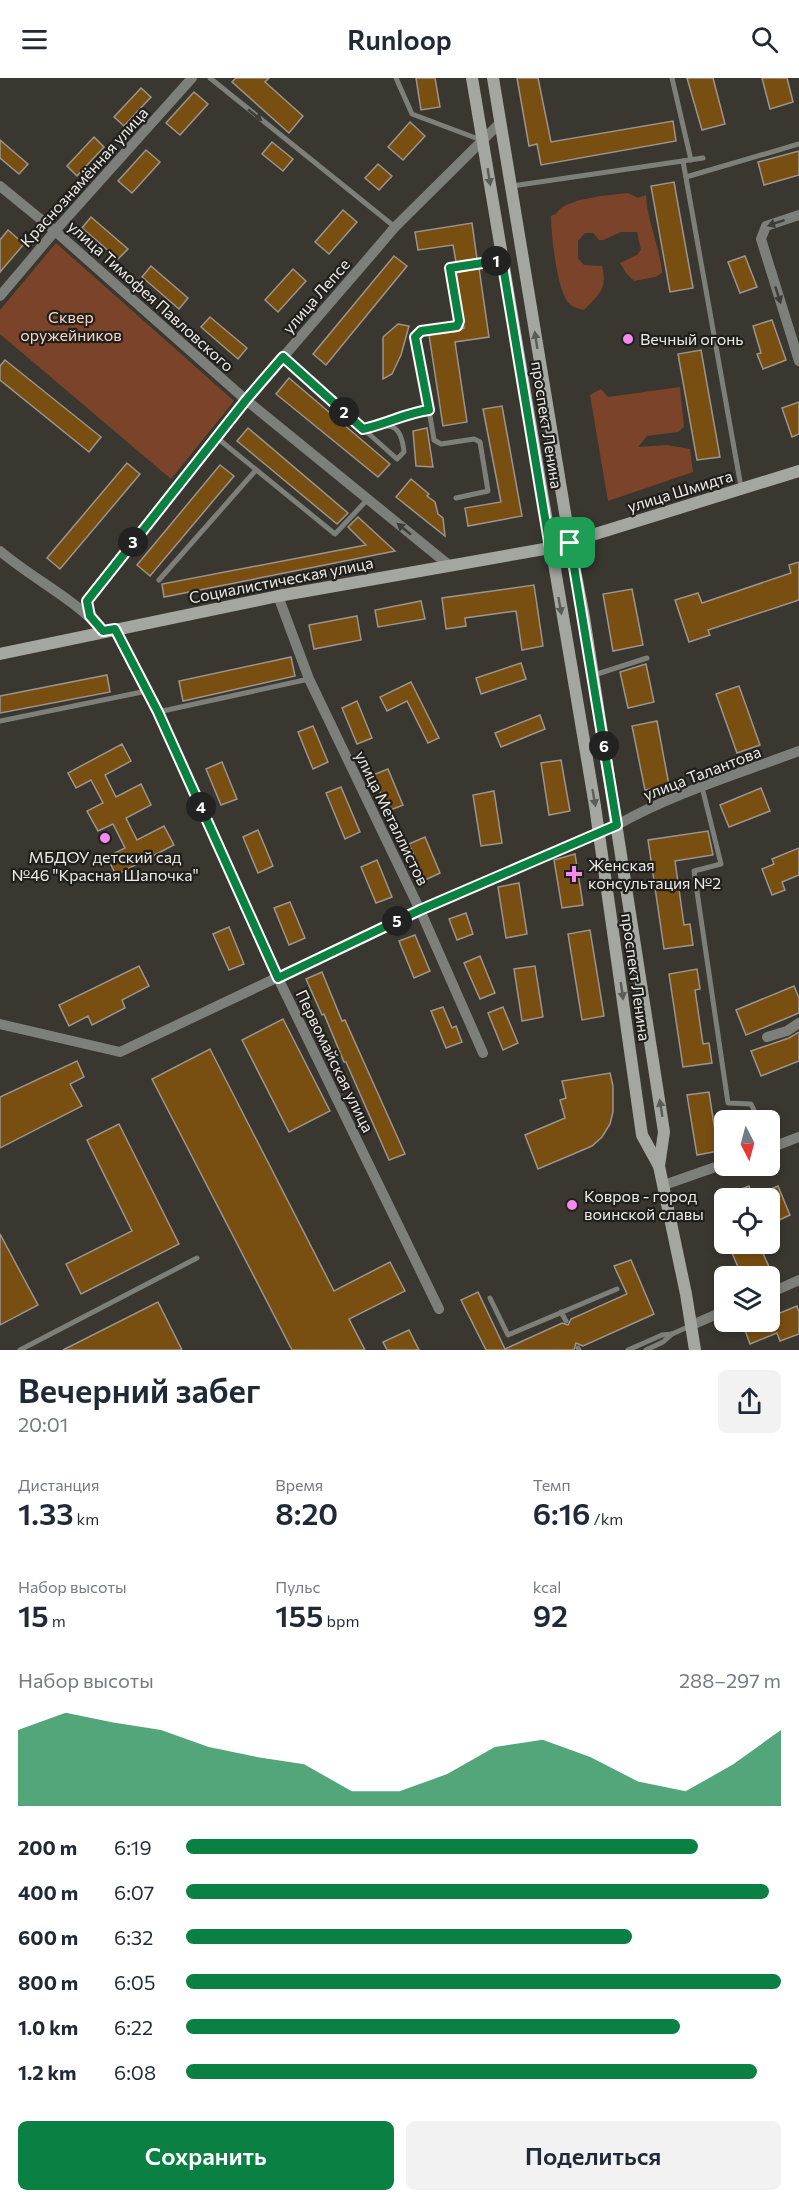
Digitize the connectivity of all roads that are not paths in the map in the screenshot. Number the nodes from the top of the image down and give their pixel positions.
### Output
1 (192, 78) edge
2 (210, 78) edge
3 (396, 78) edge
4 (472, 78) edge
5 (493, 78) edge
6 (672, 78) edge
7 (500, 123) junction
8 (483, 140) junction
9 (799, 144) edge
10 (703, 158) dead end
11 (691, 160) junction
12 (683, 161) junction
13 (686, 177) junction
14 (0, 186) edge
15 (511, 186) junction
16 (799, 215) edge
17 (395, 227) junction
18 (56, 231) junction
19 (502, 260) junction
20 (0, 296) edge
21 (283, 357) junction
22 (799, 361) edge
23 (246, 400) junction
24 (429, 410) junction
25 (383, 425) junction
26 (363, 429) junction
27 (216, 437) junction
28 (255, 470) junction
29 (799, 471) edge
30 (741, 489) junction
31 (456, 498) dead end
32 (367, 500) junction
33 (570, 543) junction
34 (550, 548) junction
35 (0, 551) edge
36 (450, 566) junction
37 (159, 580) dead end
38 (278, 596) junction
39 (90, 616) junction
40 (109, 630) junction
41 (0, 654) edge
42 (647, 658) dead end
43 (593, 676) junction
44 (309, 679) junction
45 (147, 691) junction
46 (158, 712) junction
47 (0, 721) edge
48 (799, 752) edge
49 (702, 787) junction
50 (617, 825) junction
51 (599, 832) junction
52 (420, 910) junction
53 (278, 978) junction
54 (799, 1023) edge
55 (0, 1024) edge
56 (767, 1037) dead end
57 (483, 1053) dead end
58 (754, 1110) edge
59 (799, 1137) edge
60 (780, 1143) edge
61 (659, 1166) junction
62 (714, 1168) edge
63 (664, 1185) junction
64 (198, 1258) dead end
65 (799, 1280) edge
66 (617, 1289) dead end
67 (780, 1289) edge
68 (490, 1298) dead end
69 (439, 1309) dead end
70 (561, 1312) junction
71 (714, 1315) edge
72 (566, 1322) dead end
73 (692, 1325) junction
74 (672, 1334) junction
75 (20, 1350) edge
76 (628, 1350) edge
77 (646, 1350) edge
78 (695, 1350) edge

1 - 18 street, Краснознамённая улица
2 -> 17 lane
3 - 8 lane
4 - 8 main road, проспект Ленина
5 - 7 main road, проспект Ленина
6 - 11 lane
7 - 8 street, улица Лепсе
7 - 15 main road, проспект Ленина
8 - 17 street, улица Лепсе
8 -> 19 main road, проспект Ленина
9 - 13 lane
10 - 11 lane
11 - 12 lane
12 - 13 lane
12 - 15 lane
13 - 30 lane
14 - 18 street, улица Тимофея Павловского
33 -> 15 main road, проспект Ленина
16 -> 22 street
17 - 21 street, улица Лепсе
18 - 20 street, Краснознамённая улица
18 - 23 street, улица Тимофея Павловского
19 - 24 lane
19 - 34 main road, проспект Ленина
21 - 23 street, улица Лепсе
21 - 26 lane
23 - 27 street, улица Лепсе
23 - 32 street, улица Тимофея Павловского
24 - 25 lane
24 - 31 lane
25 - 26 lane
25 - 26 lane
27 - 28 lane
27 - 39 street, улица Лепсе
28 - 32 lane
28 - 37 lane
29 - 30 main road, улица Шмидта
30 - 33 main road, улица Шмидта
36 -> 32 street, улица Тимофея Павловского
33 - 34 main road, Социалистическая улица
33 - 43 main road, проспект Ленина
34 - 36 main road, Социалистическая улица
34 -> 51 main road, проспект Ленина
35 - 39 street, Первомайская улица
36 - 38 main road, Социалистическая улица
38 - 40 main road, Социалистическая улица
38 - 44 street, улица Металлистов
39 - 40 street, Первомайская улица
40 - 41 main road, Социалистическая улица
40 - 45 street, Первомайская улица
42 - 43 lane
43 - 50 main road, проспект Ленина
44 - 46 lane
44 - 52 street, улица Металлистов
45 - 46 street, Первомайская улица
45 - 47 lane
46 - 53 street, Первомайская улица
48 - 49 street, улица Талантова
49 - 50 street, улица Талантова
49 - 58 lane
50 - 51 street, улица Талантова
61 -> 50 main road, проспект Ленина
51 - 52 street, улица Талантова
51 -> 61 main road, проспект Ленина
52 - 53 street, улица Талантова
52 - 57 street, улица Металлистов
53 - 55 street, улица Талантова
53 - 69 street, Первомайская улица
54 - 56 street
59 - 60 street
61 - 63 main road, проспект Ленина
62 - 63 street
63 - 73 main road, проспект Ленина
64 - 75 lane
65 - 67 street
66 - 70 lane
68 - 70 lane
70 - 72 lane
71 - 73 street
73 - 74 lane
73 - 78 main road, проспект Ленина
74 - 76 lane
74 - 77 lane

